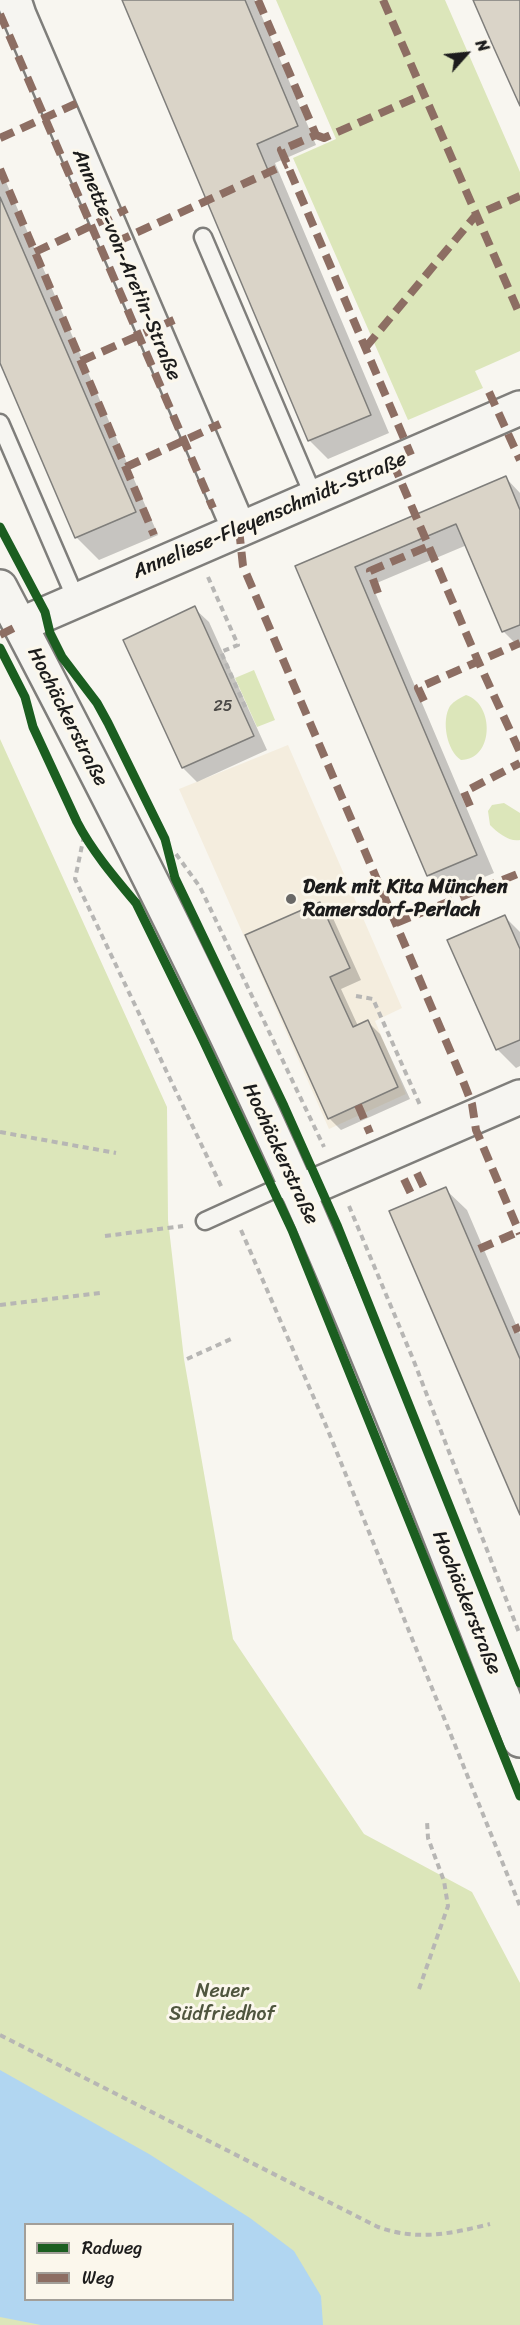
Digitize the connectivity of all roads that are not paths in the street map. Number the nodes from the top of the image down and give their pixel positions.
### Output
1 (14, 0) edge
2 (203, 237) dead end
3 (520, 408) edge
4 (0, 423) edge
5 (314, 497) junction
6 (239, 529) junction
7 (0, 587) edge
8 (76, 599) junction
9 (20, 625) junction
10 (520, 1097) edge
11 (297, 1190) junction
12 (205, 1221) dead end
13 (520, 1740) edge

1 - 6 street, Annette-von-Aretin-Straße
2 - 5 lane
3 - 5 street, Anneliese-Fleyenschmidt-Straße
4 - 8 lane
5 - 6 street, Anneliese-Fleyenschmidt-Straße
6 - 8 street, Anneliese-Fleyenschmidt-Straße
7 - 9 street, Hochäckerstraße
8 - 9 street, Anneliese-Fleyenschmidt-Straße
9 - 11 street, Hochäckerstraße
10 - 11 street
11 - 12 lane
11 - 13 street, Hochäckerstraße

